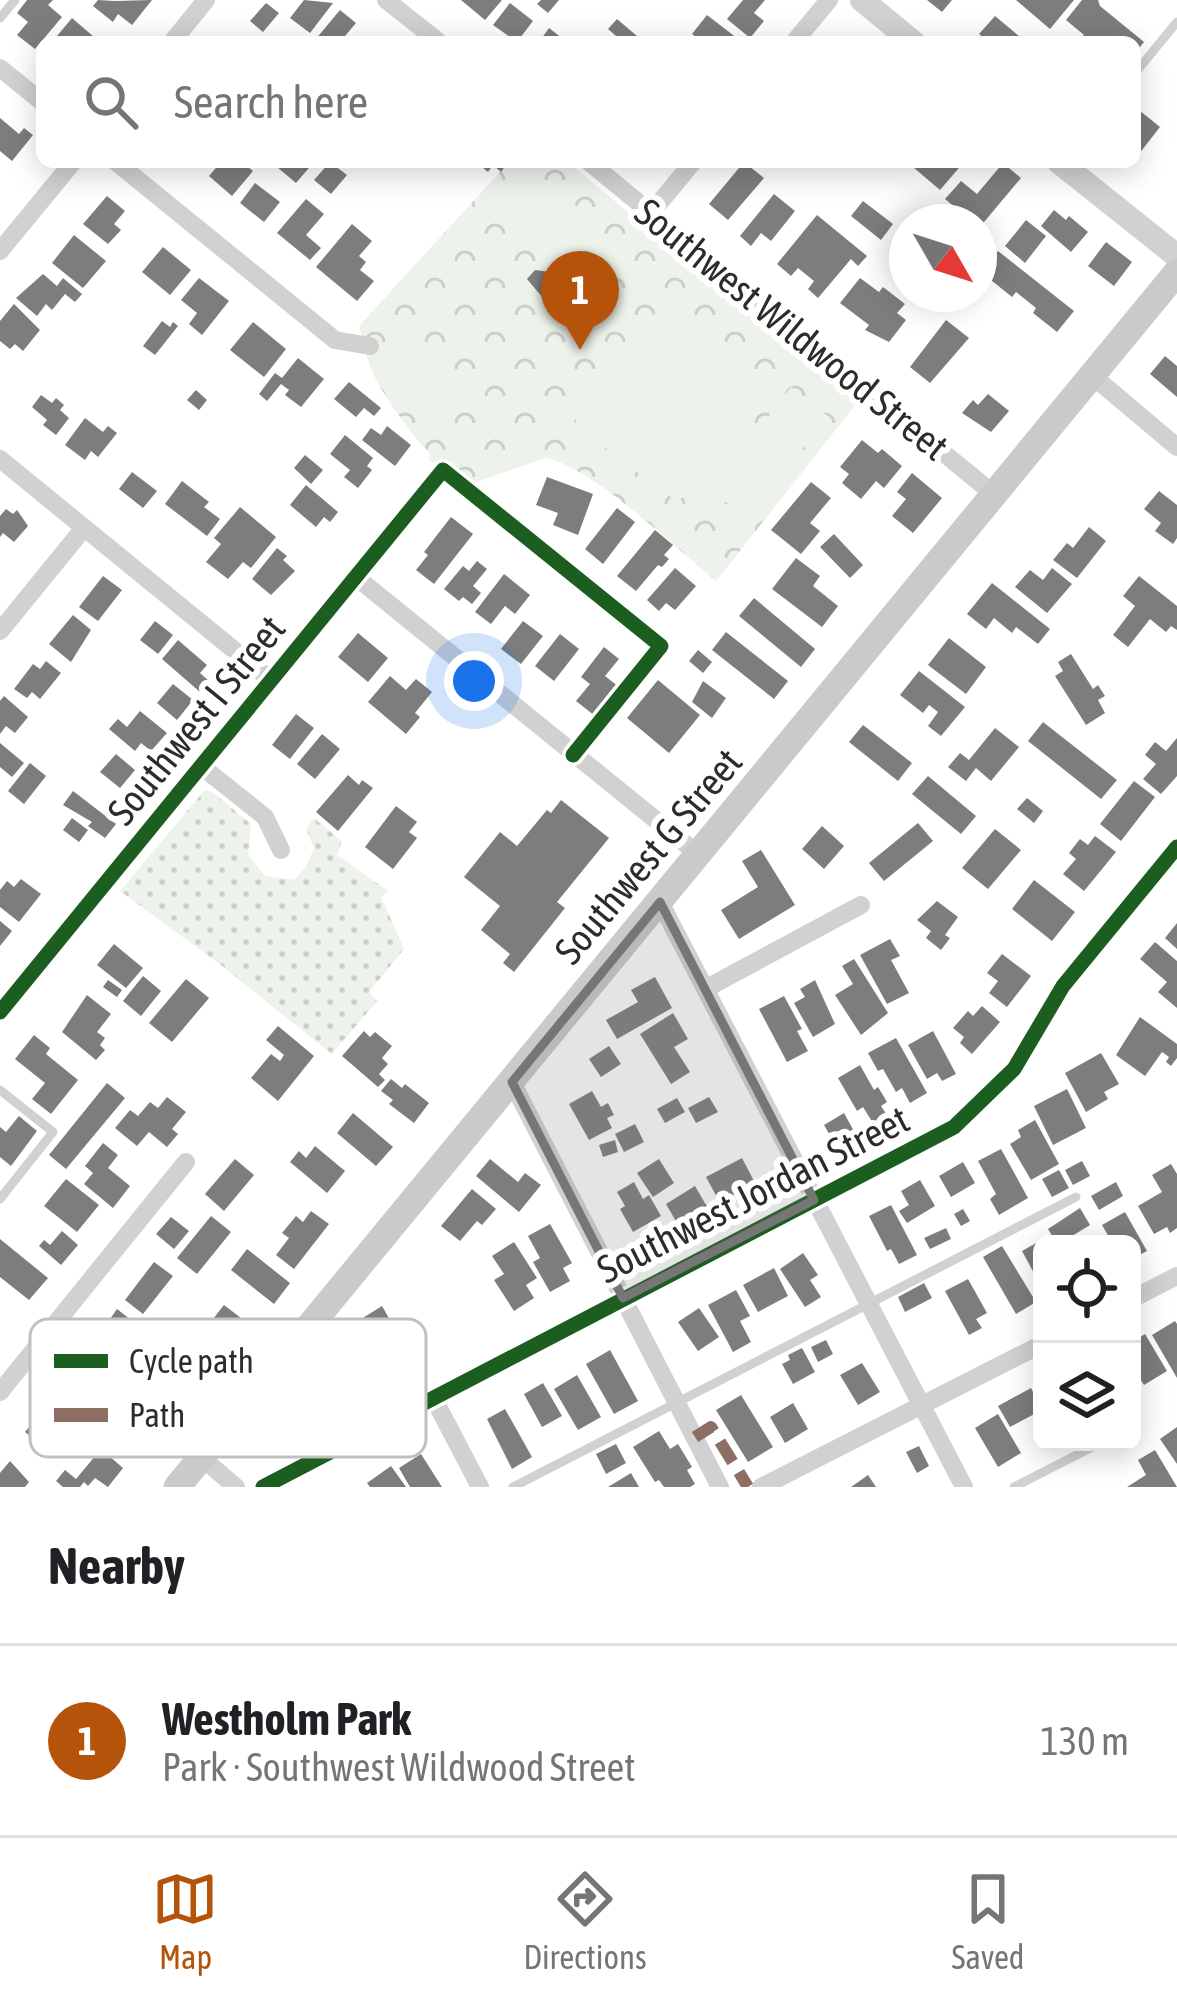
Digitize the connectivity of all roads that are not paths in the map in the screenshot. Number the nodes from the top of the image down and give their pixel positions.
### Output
1 (15, 0) edge
2 (206, 0) edge
3 (386, 0) edge
4 (829, 0) edge
5 (862, 0) edge
6 (0, 18) edge
7 (1177, 22) edge
8 (177, 36) edge
9 (431, 36) edge
10 (799, 36) edge
11 (906, 36) edge
12 (1141, 66) edge
13 (0, 68) edge
14 (36, 97) edge
15 (68, 168) edge
16 (123, 168) edge
17 (596, 168) edge
18 (688, 168) edge
19 (1067, 168) edge
20 (651, 213) junction
21 (0, 251) edge
22 (1177, 256) edge
23 (1177, 272) edge
24 (370, 346) dead end
25 (1094, 377) junction
26 (1177, 447) edge
27 (0, 459) edge
28 (996, 496) junction
29 (84, 528) junction
30 (356, 577) junction
31 (0, 631) edge
32 (271, 680) junction
33 (573, 755) junction
34 (201, 766) junction
35 (1177, 847) edge
36 (281, 850) dead end
37 (699, 855) junction
38 (660, 902) junction
39 (862, 905) dead end
40 (705, 989) junction
41 (0, 1012) edge
42 (512, 1082) junction
43 (0, 1090) edge
44 (186, 1162) dead end
45 (1076, 1197) dead end
46 (0, 1199) edge
47 (814, 1199) junction
48 (1177, 1276) edge
49 (1141, 1294) edge
50 (623, 1298) junction
51 (868, 1304) junction
52 (59, 1319) edge
53 (317, 1319) edge
54 (1033, 1349) edge
55 (30, 1355) edge
56 (0, 1392) edge
57 (434, 1399) junction
58 (426, 1403) edge
59 (677, 1403) junction
60 (920, 1406) junction
61 (1084, 1451) edge
62 (321, 1457) edge
63 (202, 1458) joint
64 (177, 1487) edge
65 (236, 1487) edge
66 (263, 1487) edge
67 (480, 1487) edge
68 (513, 1487) edge
69 (720, 1487) edge
70 (761, 1487) edge
71 (964, 1487) edge
72 (1014, 1487) edge

1 - 6 lane
2 - 8 street
3 - 9 street
4 - 10 street
5 - 11 street
7 - 12 lane
13 - 14 street
15 - 21 street
16 - 24 street
17 - 20 street, Southwest Wildwood Street
18 - 20 street
19 - 22 street
20 - 28 street, Southwest Wildwood Street
23 - 25 main road, Southwest G Street
25 - 26 street
25 - 28 main road, Southwest G Street
27 - 29 street
28 - 37 main road, Southwest G Street
29 - 31 street
29 - 32 street
30 - 32 street, Southwest I Street
30 - 33 street
30 - 33 street, Southwest I Street
32 - 34 street, Southwest I Street
33 - 37 street
34 - 36 street
34 - 41 street, Southwest I Street
35 - 47 street, Southwest Jordan Street
37 - 38 main road, Southwest G Street
38 - 40 street
38 - 42 main road, Southwest G Street
39 - 40 street
40 - 47 street
42 - 50 street
42 - 53 main road, Southwest G Street
43 - 46 lane
44 - 52 street
45 - 51 lane
47 - 50 street, Southwest Jordan Street
47 - 51 street
48 - 49 street
50 - 57 street, Southwest Jordan Street
50 - 59 street
51 - 59 lane
51 - 60 street
54 - 60 street
55 - 56 street
57 - 58 street, Southwest Jordan Street
57 - 67 street
59 - 68 lane
59 - 69 street
60 - 70 street
60 - 71 street
61 - 72 lane
62 - 66 street, Southwest Jordan Street
63 - 64 main road, Southwest G Street
63 - 65 street

